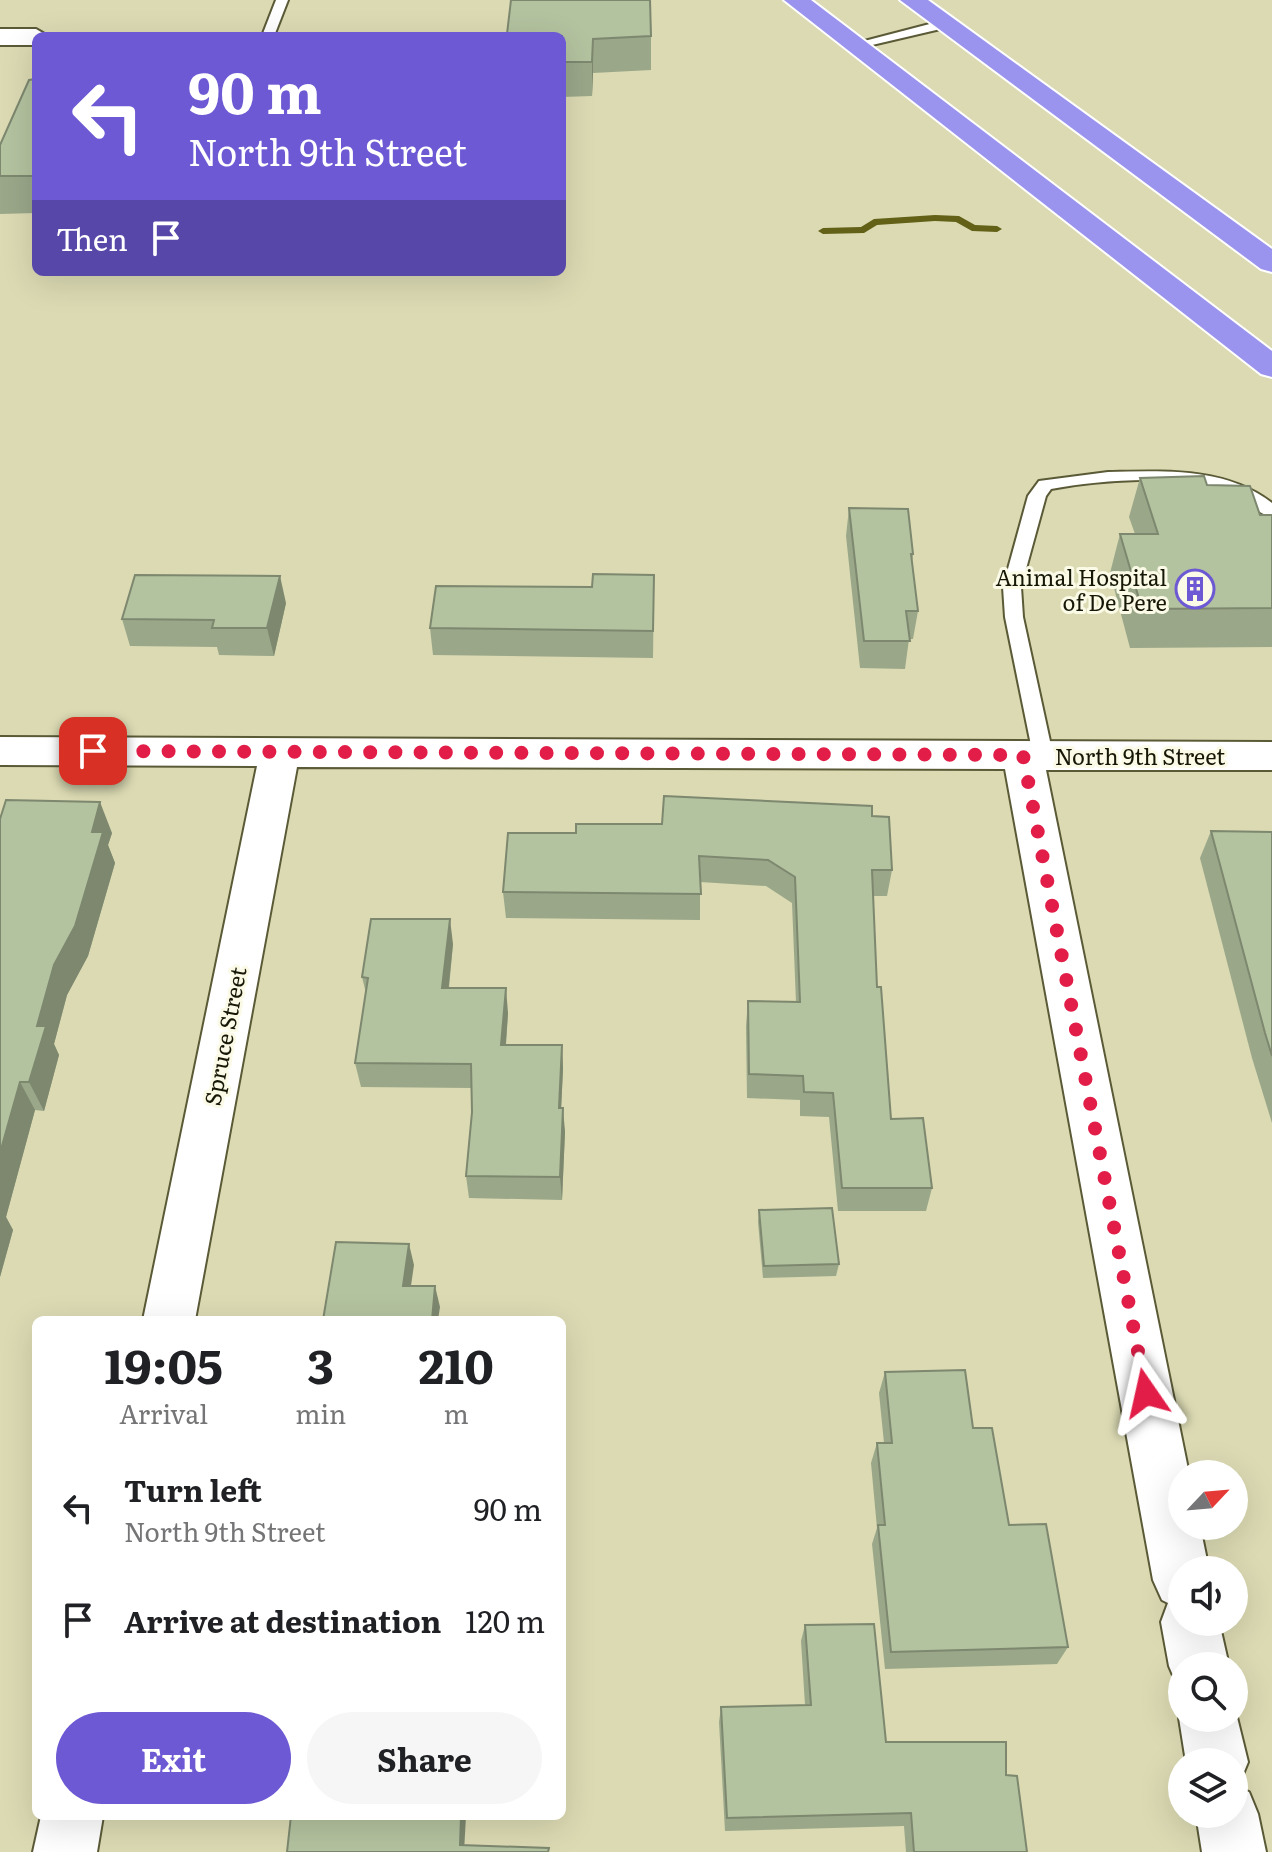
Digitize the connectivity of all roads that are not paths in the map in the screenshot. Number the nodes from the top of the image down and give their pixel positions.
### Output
1 (282, 0) edge
2 (796, 0) edge
3 (912, 0) edge
4 (945, 24) junction
5 (270, 32) edge
6 (32, 37) edge
7 (2, 40) edge
8 (855, 45) junction
9 (1272, 263) edge
10 (1272, 367) edge
11 (1272, 512) edge
12 (0, 751) edge
13 (280, 752) junction
14 (1033, 755) junction
15 (1272, 756) edge
16 (170, 1316) edge
17 (1178, 1556) edge
18 (71, 1820) edge
19 (1230, 1828) edge
20 (65, 1852) edge
21 (1234, 1852) edge

1 - 5 lane
2 - 8 highway
3 - 4 highway
4 - 8 lane
4 - 9 highway
6 - 7 street
8 - 10 highway
11 - 14 lane
12 - 13 street, North 9th Street
13 - 14 street, North 9th Street
13 - 16 street, Spruce Street
14 - 15 street, North 9th Street
14 - 17 street
18 - 20 street
19 - 21 street

